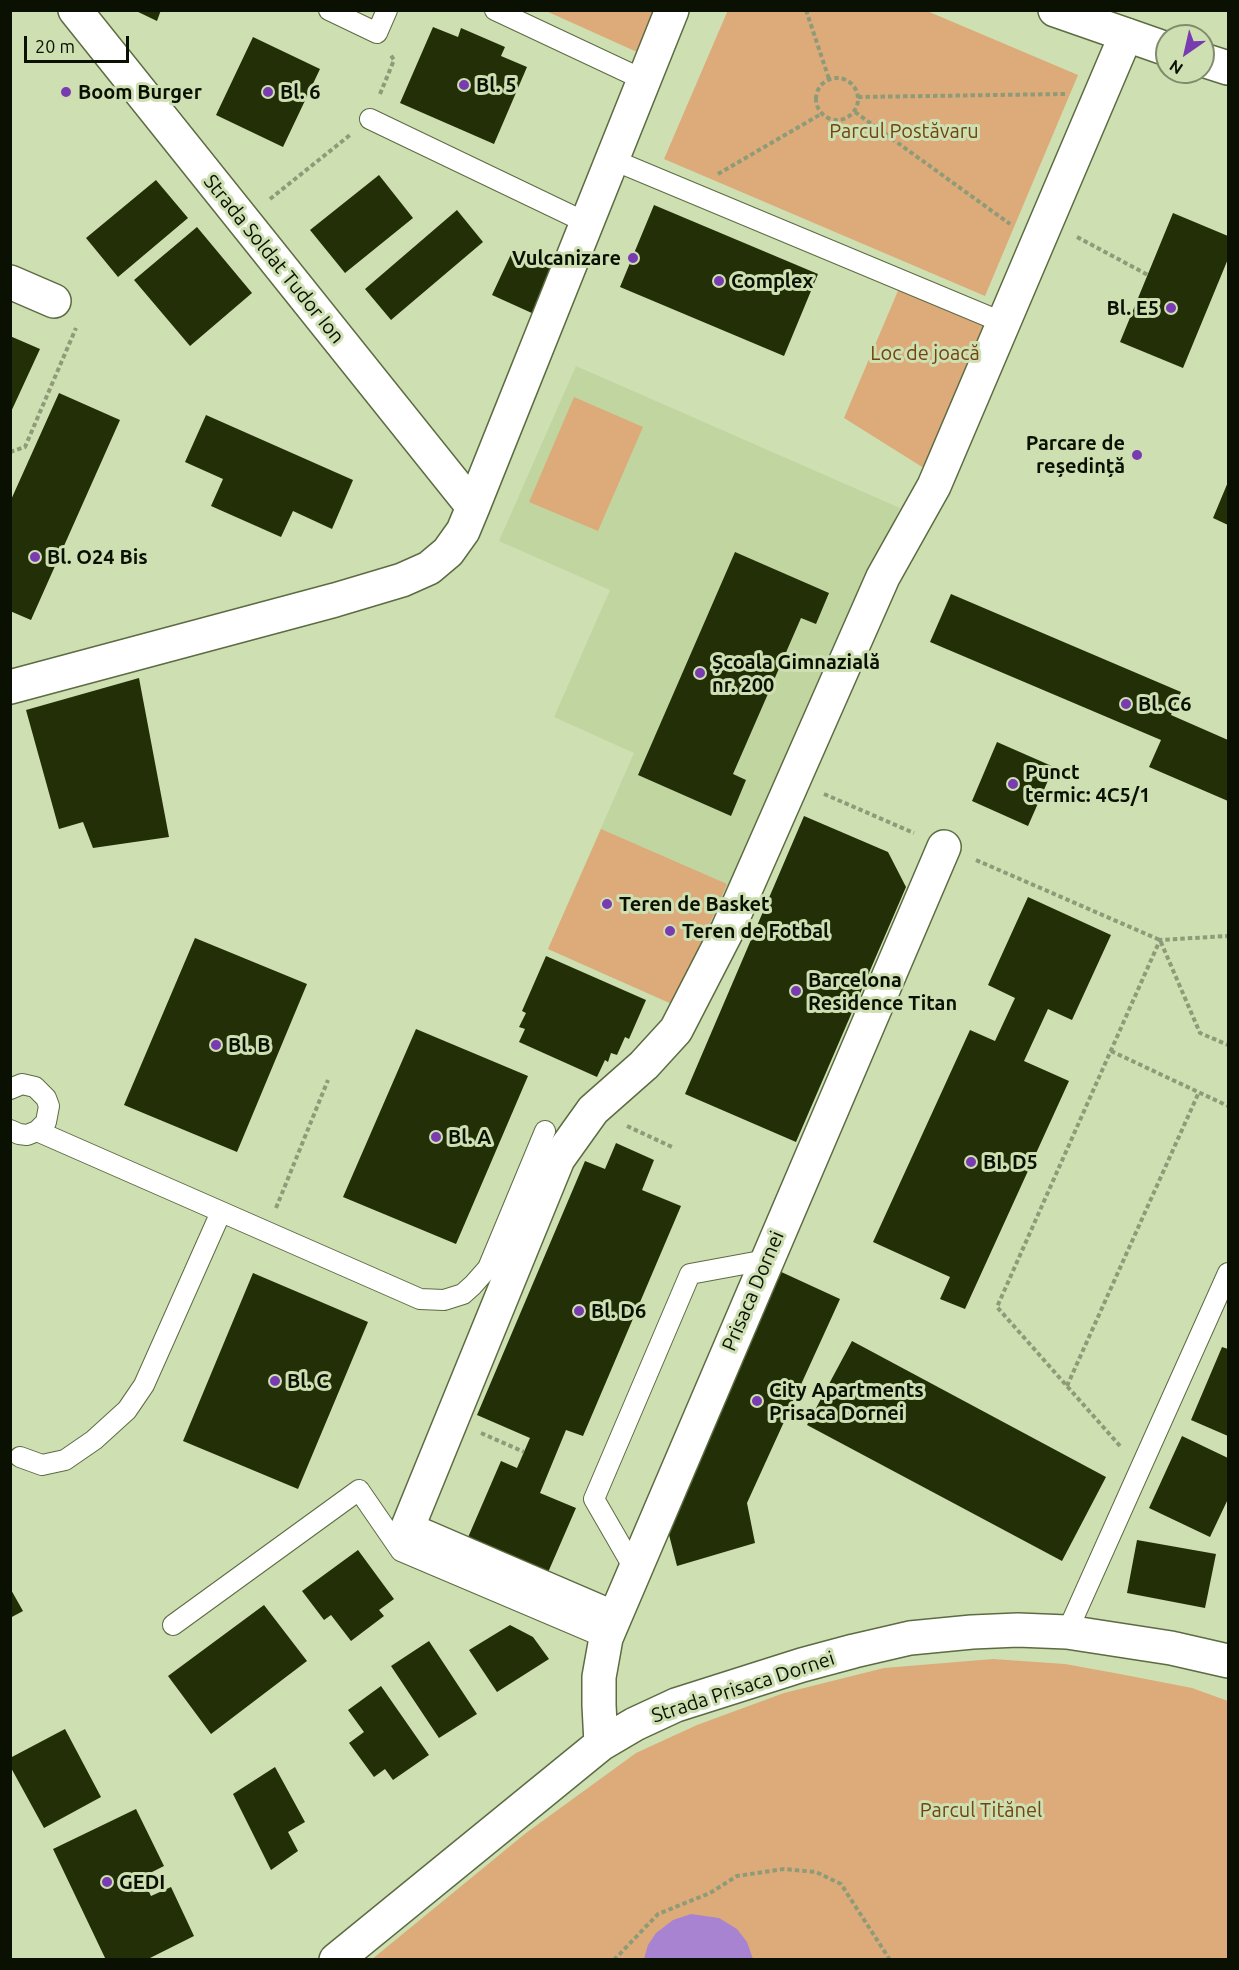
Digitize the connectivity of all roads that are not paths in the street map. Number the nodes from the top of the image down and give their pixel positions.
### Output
1 (75, 10) edge
2 (329, 10) edge
3 (387, 10) edge
4 (495, 10) edge
5 (672, 10) edge
6 (1055, 10) edge
7 (1126, 35) junction
8 (1155, 45) edge
9 (644, 80) junction
10 (370, 119) road end
11 (611, 159) junction
12 (587, 223) junction
13 (10, 282) edge
14 (54, 301) road end
15 (1004, 323) junction
16 (473, 507) junction
17 (10, 687) edge
18 (944, 847) road end
19 (10, 1089) edge
20 (10, 1130) edge
21 (37, 1131) junction
22 (545, 1131) dead end
23 (221, 1212) junction
24 (766, 1260) junction
25 (1228, 1273) edge
26 (20, 1457) dead end
27 (635, 1570) junction
28 (173, 1625) dead end
29 (610, 1628) junction
30 (1068, 1632) junction
31 (1228, 1661) edge
32 (601, 1744) junction
33 (336, 1959) edge

1 - 16 street, Strada Soldat Tudor Ion
2 - 3 lane
4 - 9 lane
5 - 9 street
6 - 7 street
7 - 8 street
7 - 15 street
9 - 11 street
10 - 12 lane
11 - 12 street
11 - 15 lane
12 - 16 street
13 - 14 street
15 - 29 street
16 - 17 street
18 - 24 street, Prisaca Dornei
19 - 21 lane
20 - 21 lane
21 - 23 lane
22 - 23 lane
23 - 26 lane
24 - 27 street, Prisaca Dornei
24 - 27 lane
25 - 30 lane
27 - 29 street, Prisaca Dornei
28 - 29 lane
29 - 32 street, Prisaca Dornei
30 - 31 street, Strada Prisaca Dornei
30 - 32 street, Strada Prisaca Dornei
32 - 33 street, Strada Prisaca Dornei

